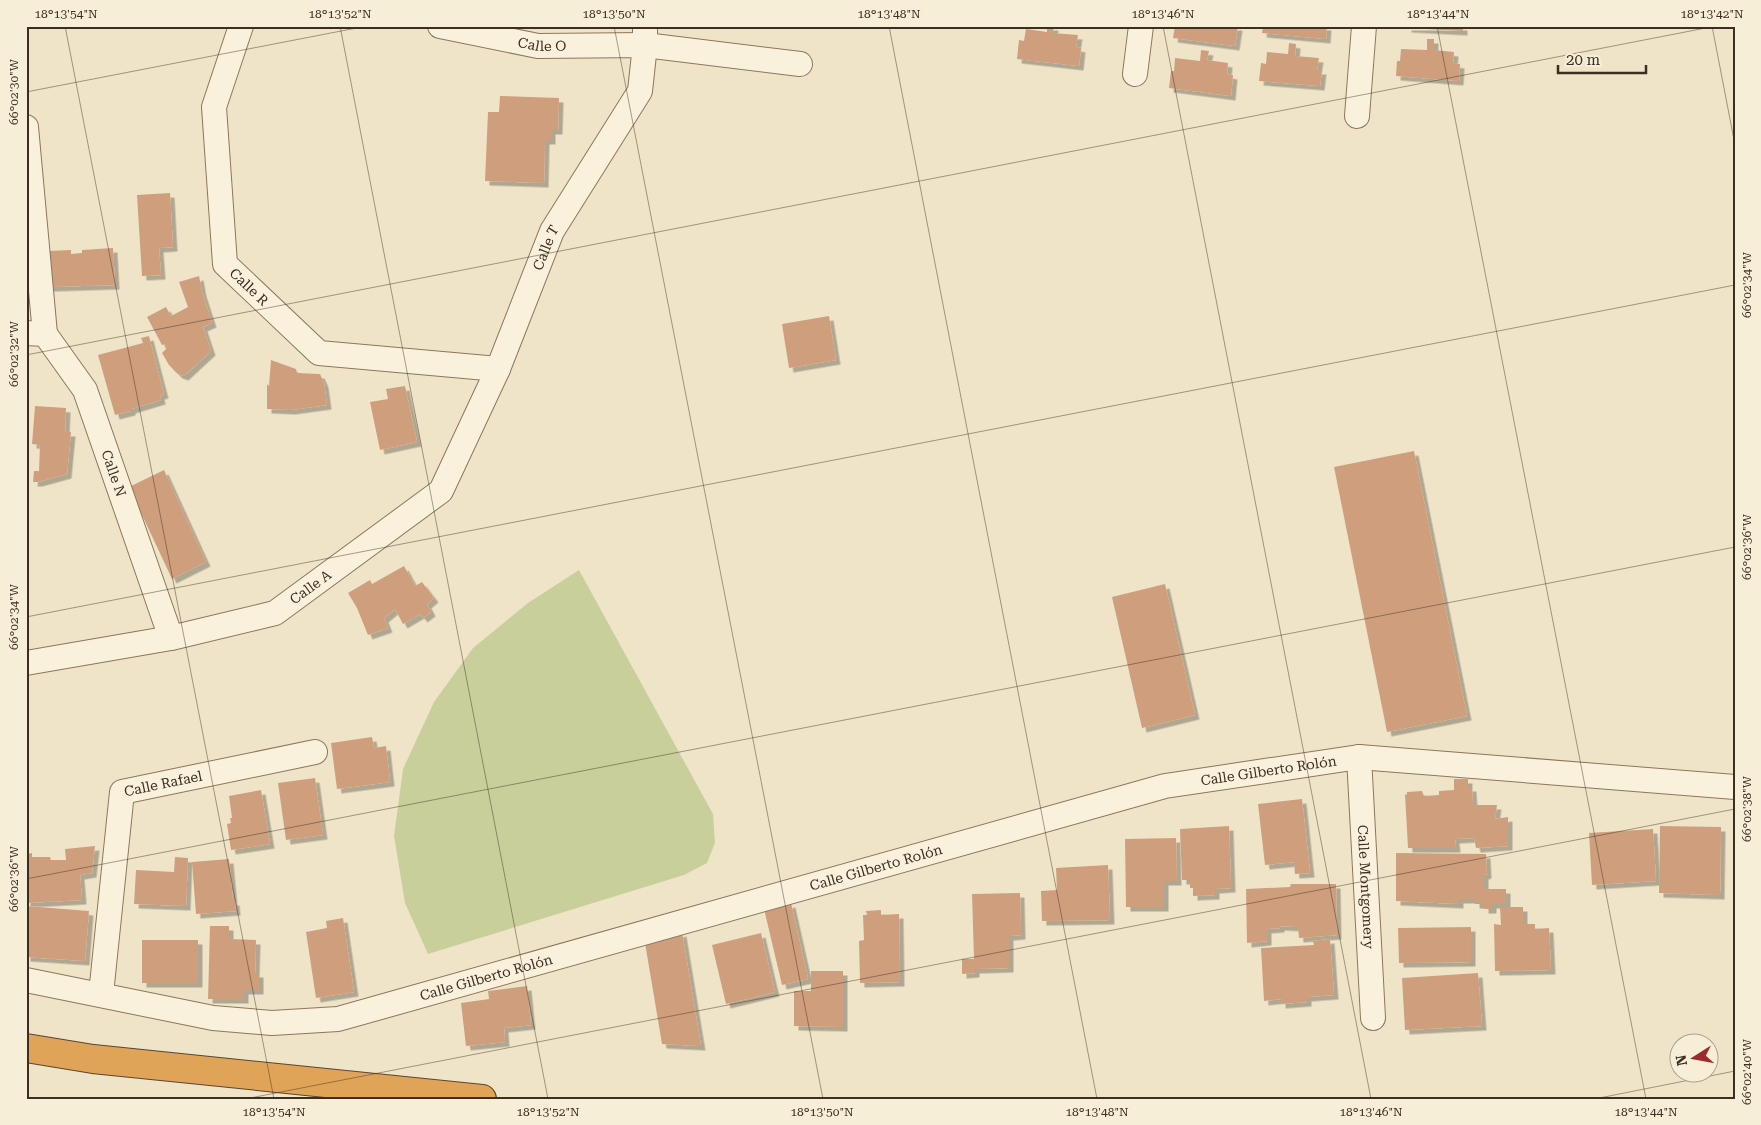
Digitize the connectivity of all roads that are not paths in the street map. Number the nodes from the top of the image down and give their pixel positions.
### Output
1 (242, 26) edge
2 (440, 26) edge
3 (1141, 26) edge
4 (1364, 26) edge
5 (645, 36) edge
6 (800, 64) dead end
7 (1136, 74) dead end
8 (1358, 116) dead end
9 (26, 127) edge
10 (26, 132) edge
11 (35, 334) edge
12 (498, 369) junction
13 (171, 638) junction
14 (26, 664) edge
15 (315, 752) dead end
16 (1360, 757) junction
17 (1735, 787) edge
18 (26, 980) edge
19 (101, 994) junction
20 (1373, 1018) dead end
21 (26, 1048) edge
22 (482, 1099) edge

1 - 12 street, Calle R
2 - 5 street, Calle O
3 - 7 street
4 - 8 street
5 - 6 street, Calle O
5 - 12 street, Calle T
9 - 10 street
10 - 11 street
11 - 13 street, Calle N
12 - 13 street, Calle A
13 - 14 street, Calle A
15 - 19 street, Calle Rafael
16 - 17 street, Calle Gilberto Rolón
16 - 19 street, Calle Gilberto Rolón
16 - 20 street, Calle Montgomery
18 - 19 street, Calle Gilberto Rolón
21 - 22 highway

